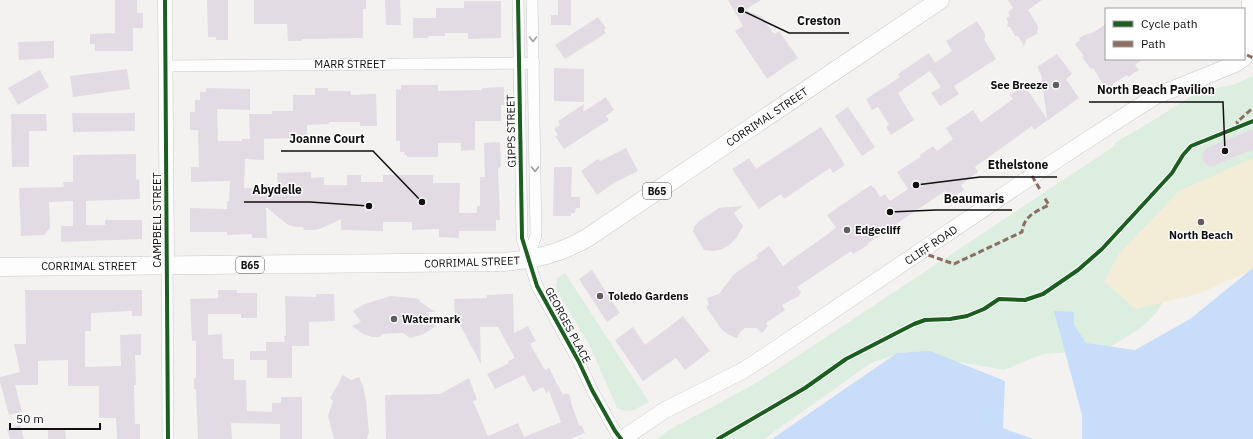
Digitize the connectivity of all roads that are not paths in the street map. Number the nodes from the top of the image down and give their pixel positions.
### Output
1 (165, 0) edge
2 (518, 0) edge
3 (532, 0) edge
4 (940, 0) edge
5 (1250, 0) edge
6 (1247, 58) edge
7 (1243, 60) edge
8 (518, 63) junction
9 (534, 63) junction
10 (165, 66) junction
11 (528, 260) junction
12 (167, 266) junction
13 (0, 267) edge
14 (168, 439) edge
15 (622, 439) edge

1 - 10 street, CAMPBELL STREET
2 - 8 street, GIPPS STREET
3 -> 9 street
4 - 11 main road, CORRIMAL STREET / B65
5 - 6 main road
7 - 15 main road, CLIFF ROAD
8 - 9 street, MARR STREET
8 - 10 street, MARR STREET
8 - 11 street, GIPPS STREET
9 -> 11 street
10 - 12 street, CAMPBELL STREET
11 - 12 main road, CORRIMAL STREET / B65
11 - 15 street, GEORGES PLACE
12 - 13 main road, CORRIMAL STREET / B65
12 - 14 street, CAMPBELL STREET

